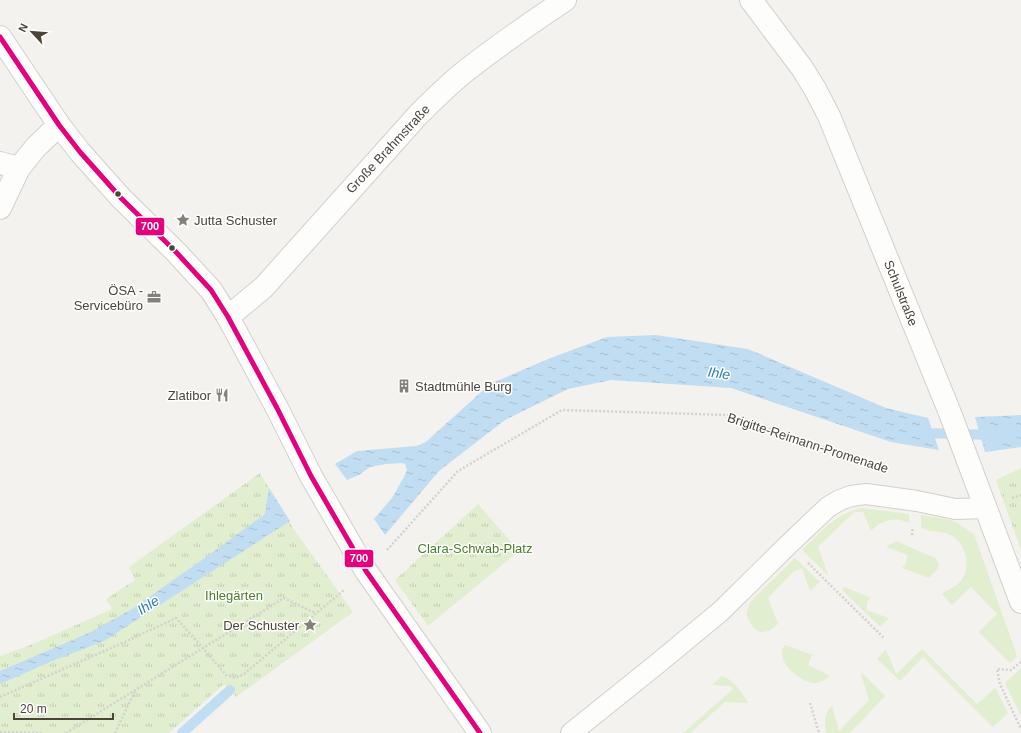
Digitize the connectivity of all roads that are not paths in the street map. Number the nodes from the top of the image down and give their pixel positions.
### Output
1 (565, 0) edge
2 (751, 0) edge
3 (0, 37) edge
4 (59, 125) junction
5 (9, 166) edge
6 (0, 208) edge
7 (228, 317) junction
8 (986, 508) junction
9 (1021, 602) edge
10 (480, 733) edge
11 (571, 733) edge

1 - 7 street, Große Brahmstraße
2 - 8 street, Schulstraße
3 - 4 street
4 - 5 street
4 - 7 street
5 - 6 street
7 - 10 street
8 - 9 street, Schulstraße
8 - 11 lane

